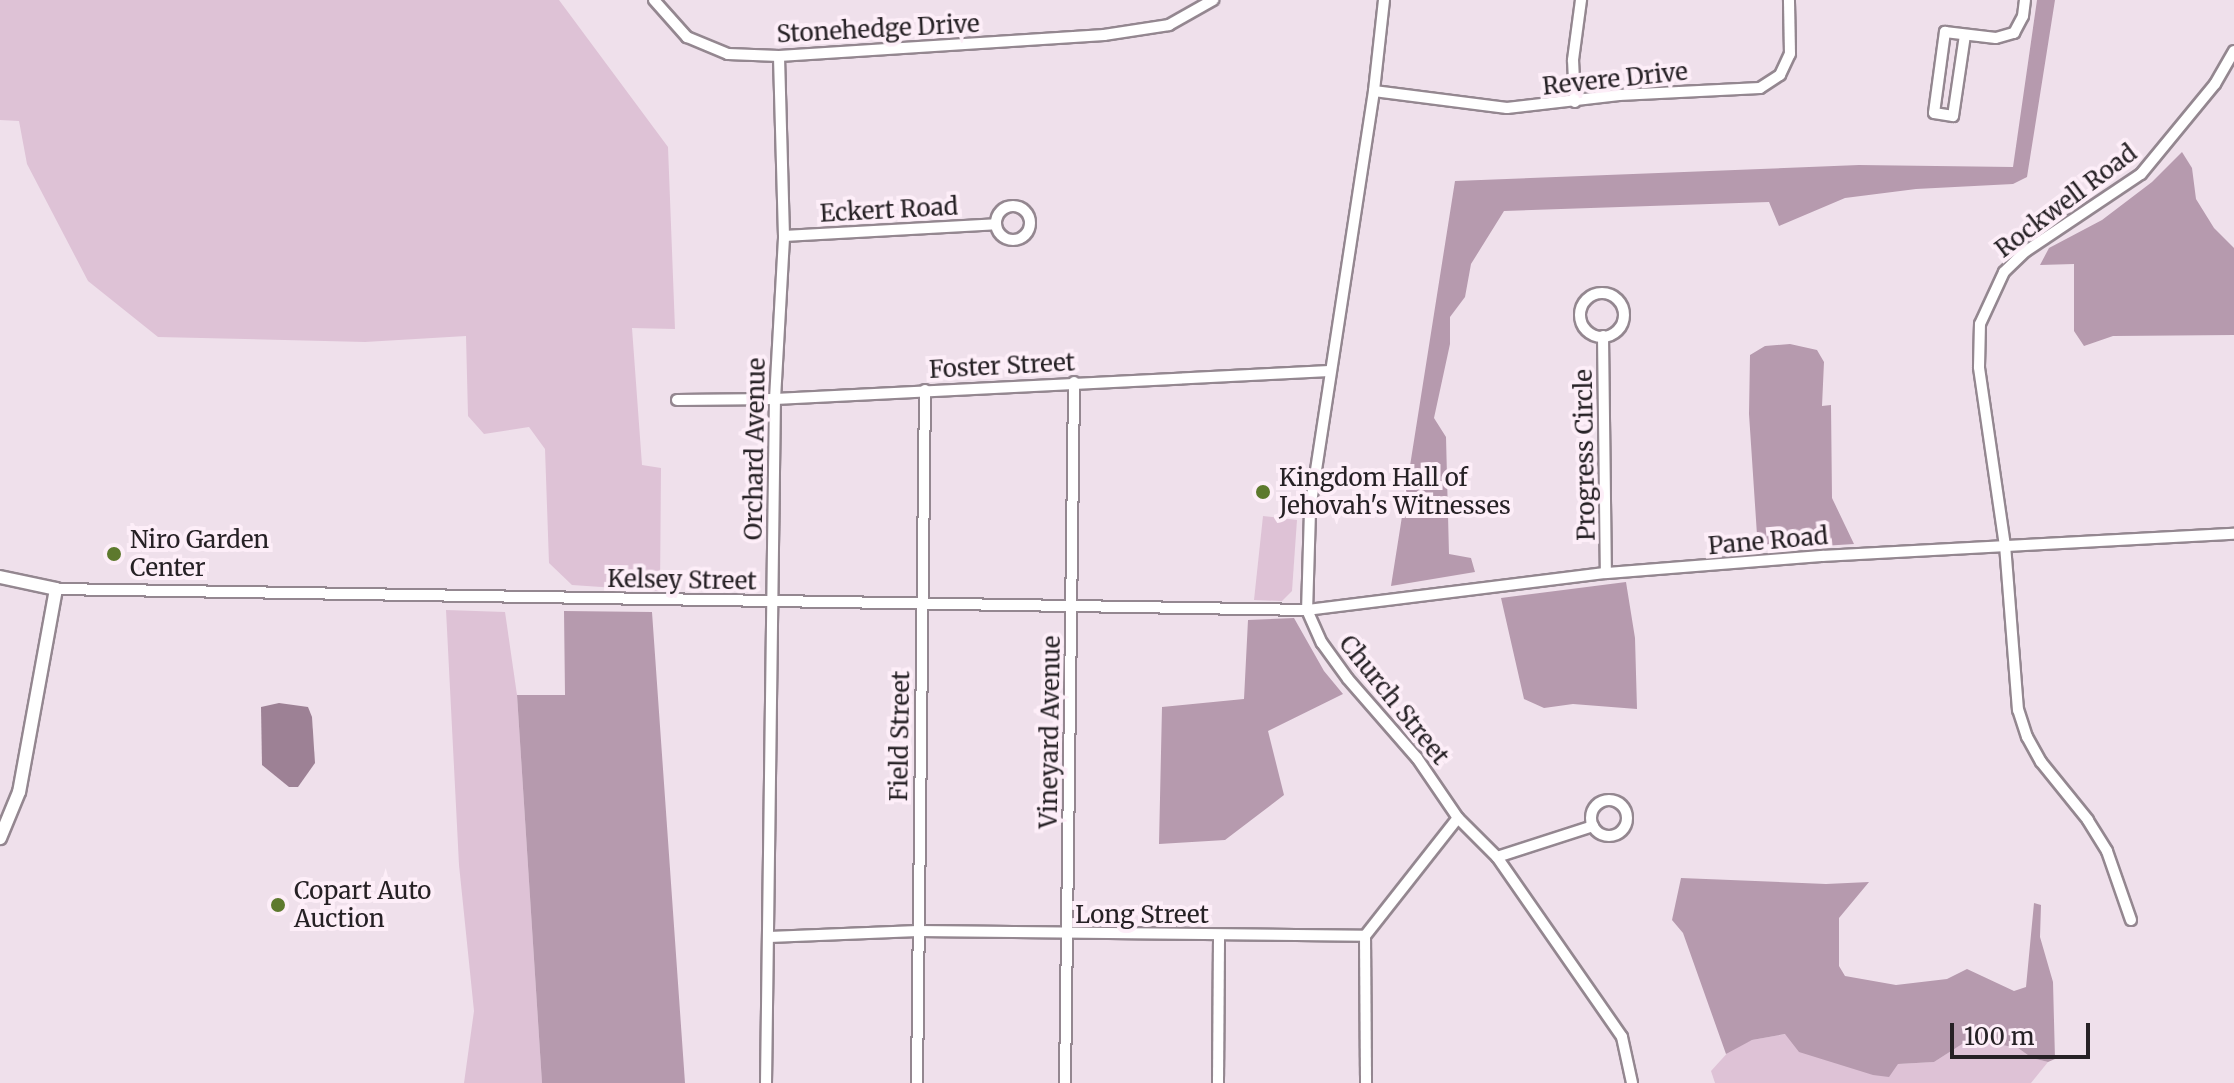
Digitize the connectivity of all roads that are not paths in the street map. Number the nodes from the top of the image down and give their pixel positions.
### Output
1 (654, 0) edge
2 (1213, 0) edge
3 (1384, 0) edge
4 (1581, 0) edge
5 (1789, 0) edge
6 (2025, 0) edge
7 (1965, 35) junction
8 (2234, 51) edge
9 (779, 56) junction
10 (1374, 91) junction
11 (1575, 102) junction
12 (996, 224) dead end
13 (784, 236) junction
14 (1603, 336) junction
15 (1329, 371) junction
16 (1074, 382) junction
17 (925, 390) junction
18 (775, 399) junction
19 (677, 400) dead end
20 (2234, 534) edge
21 (2005, 546) junction
22 (1606, 573) junction
23 (0, 577) edge
24 (56, 589) junction
25 (772, 601) junction
26 (921, 605) junction
27 (1071, 608) junction
28 (1307, 610) junction
29 (1458, 818) junction
30 (1593, 826) dead end
31 (0, 838) edge
32 (1497, 857) junction
33 (2131, 920) dead end
34 (918, 931) junction
35 (1067, 935) junction
36 (1219, 936) junction
37 (1365, 936) junction
38 (769, 937) junction
39 (766, 1083) edge
40 (917, 1083) edge
41 (1065, 1083) edge
42 (1218, 1083) edge
43 (1366, 1083) edge
44 (1632, 1083) edge

1 - 9 street, Stonehedge Drive
2 - 9 street, Stonehedge Drive
3 - 10 street, Church Street
4 - 11 street
5 - 11 street, Revere Drive
6 - 7 street
7 - 7 street
8 - 21 street, Rockwell Road
9 - 13 street, Orchard Avenue
10 - 11 street, Revere Drive
10 - 15 street, Church Street
12 - 13 street, Eckert Road
13 - 18 street, Orchard Avenue
14 - 14 street, Progress Circle
14 - 22 street, Progress Circle
15 - 16 street, Foster Street
15 - 28 street, Church Street
16 - 17 street, Foster Street
16 - 27 street, Vineyard Avenue
17 - 18 street, Foster Street
17 - 26 street, Field Street
18 - 19 street, Foster Street
18 - 25 street, Orchard Avenue
20 - 21 street, Pane Road
21 - 22 street, Pane Road
21 - 33 street, Rockwell Road
22 - 28 street, Pane Road
23 - 24 main road
24 - 25 street, Kelsey Street
24 - 31 main road
25 - 26 street, Kelsey Street
25 - 38 street, Orchard Avenue
26 - 27 street, Kelsey Street
26 - 34 street, Field Street
27 - 28 street, Kelsey Street
27 - 35 street, Vineyard Avenue
28 - 29 street, Church Street
29 - 32 street, Church Street
29 - 37 street
30 - 32 street
32 - 44 street, Church Street
34 - 35 street, Long Street
34 - 38 street, Long Street
34 - 40 street, Field Street
35 - 36 street, Long Street
35 - 41 street, Vineyard Avenue
36 - 37 street, Long Street
36 - 42 street
37 - 43 street
38 - 39 street, Orchard Avenue

